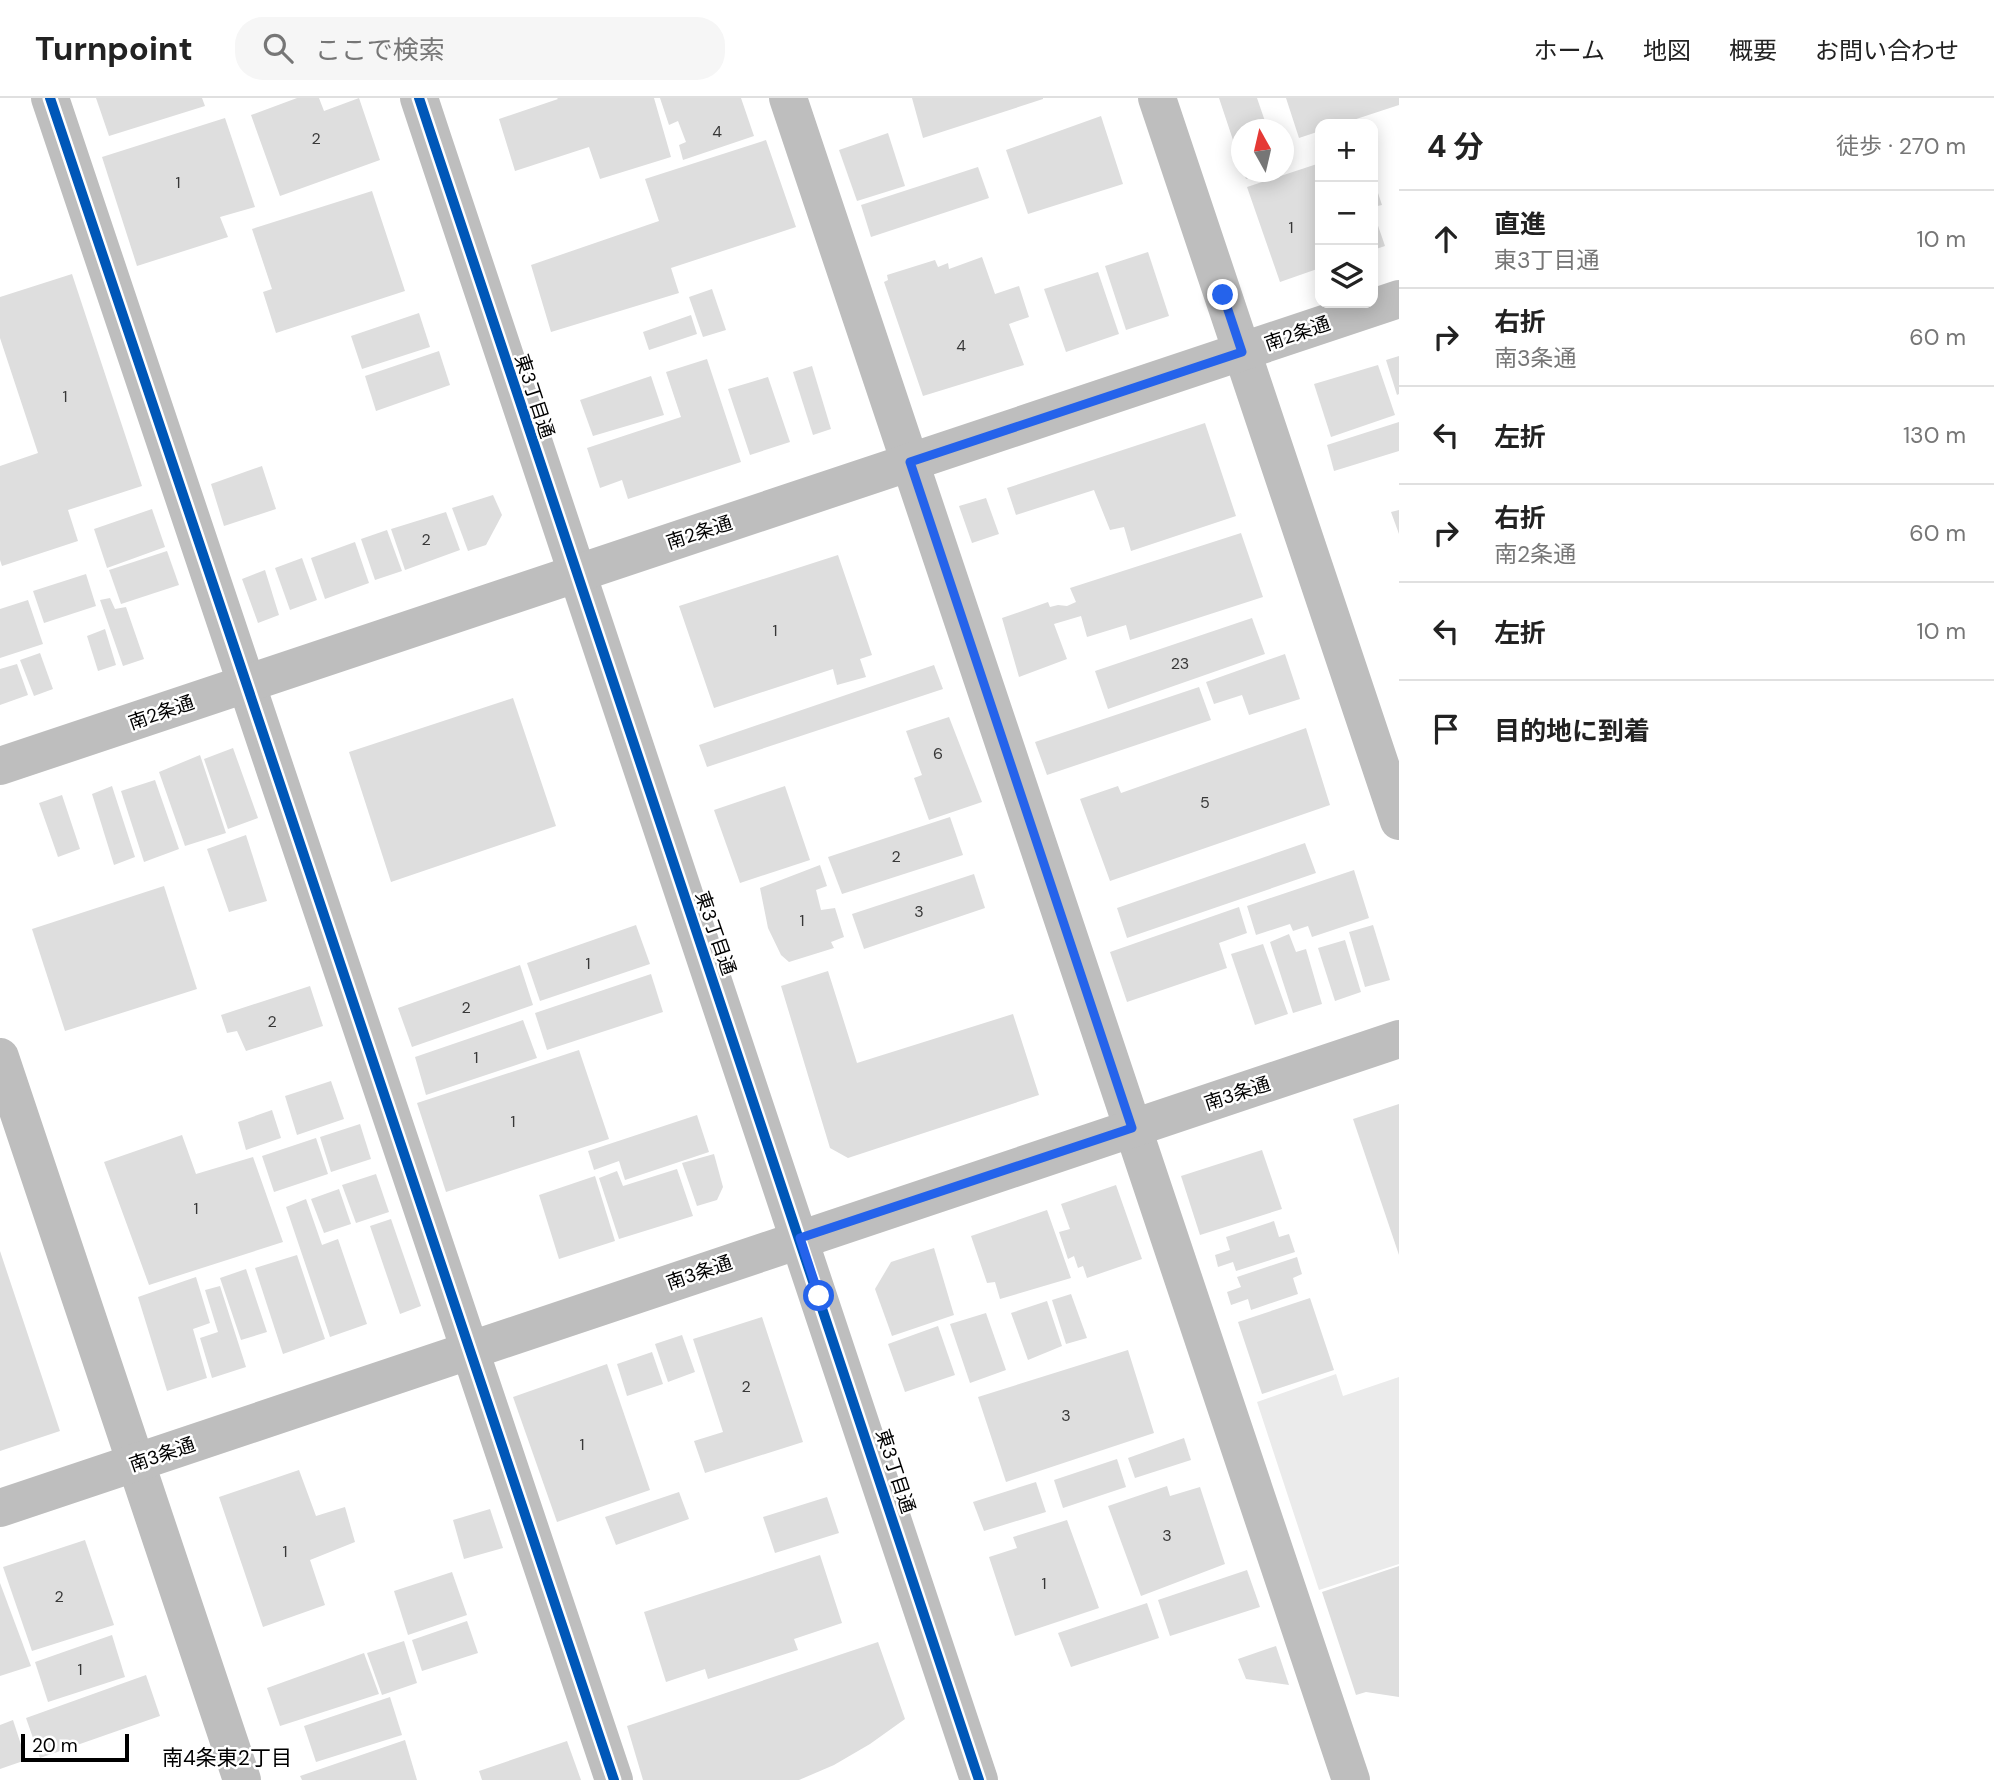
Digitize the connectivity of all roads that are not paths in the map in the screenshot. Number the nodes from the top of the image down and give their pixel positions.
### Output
1 (50, 98) edge
2 (419, 98) edge
3 (788, 98) edge
4 (1157, 98) edge
5 (1399, 299) edge
6 (1242, 352) junction
7 (910, 462) junction
8 (576, 573) junction
9 (246, 683) junction
10 (0, 766) edge
11 (1399, 821) edge
12 (1399, 1039) edge
13 (0, 1056) edge
14 (1132, 1128) junction
15 (800, 1238) junction
16 (470, 1350) junction
17 (135, 1463) junction
18 (0, 1508) edge
19 (242, 1780) edge
20 (614, 1780) edge
21 (979, 1780) edge
22 (1350, 1780) edge

1 - 9 street
2 - 8 street, 東3丁目通
3 - 7 street
4 - 6 street
5 - 6 street, 南2条通
6 - 7 street, 南2条通
6 - 11 street
7 - 8 street, 南2条通
7 - 14 street
8 - 9 street, 南2条通
8 - 15 street, 東3丁目通
9 - 10 street, 南2条通
9 - 16 street
12 - 14 street, 南3条通
13 - 17 street
14 - 15 street, 南3条通
14 - 22 street
15 - 16 street, 南3条通
15 - 21 street, 東3丁目通
16 - 17 street, 南3条通
16 - 20 street
17 - 18 street, 南3条通
17 - 19 street

